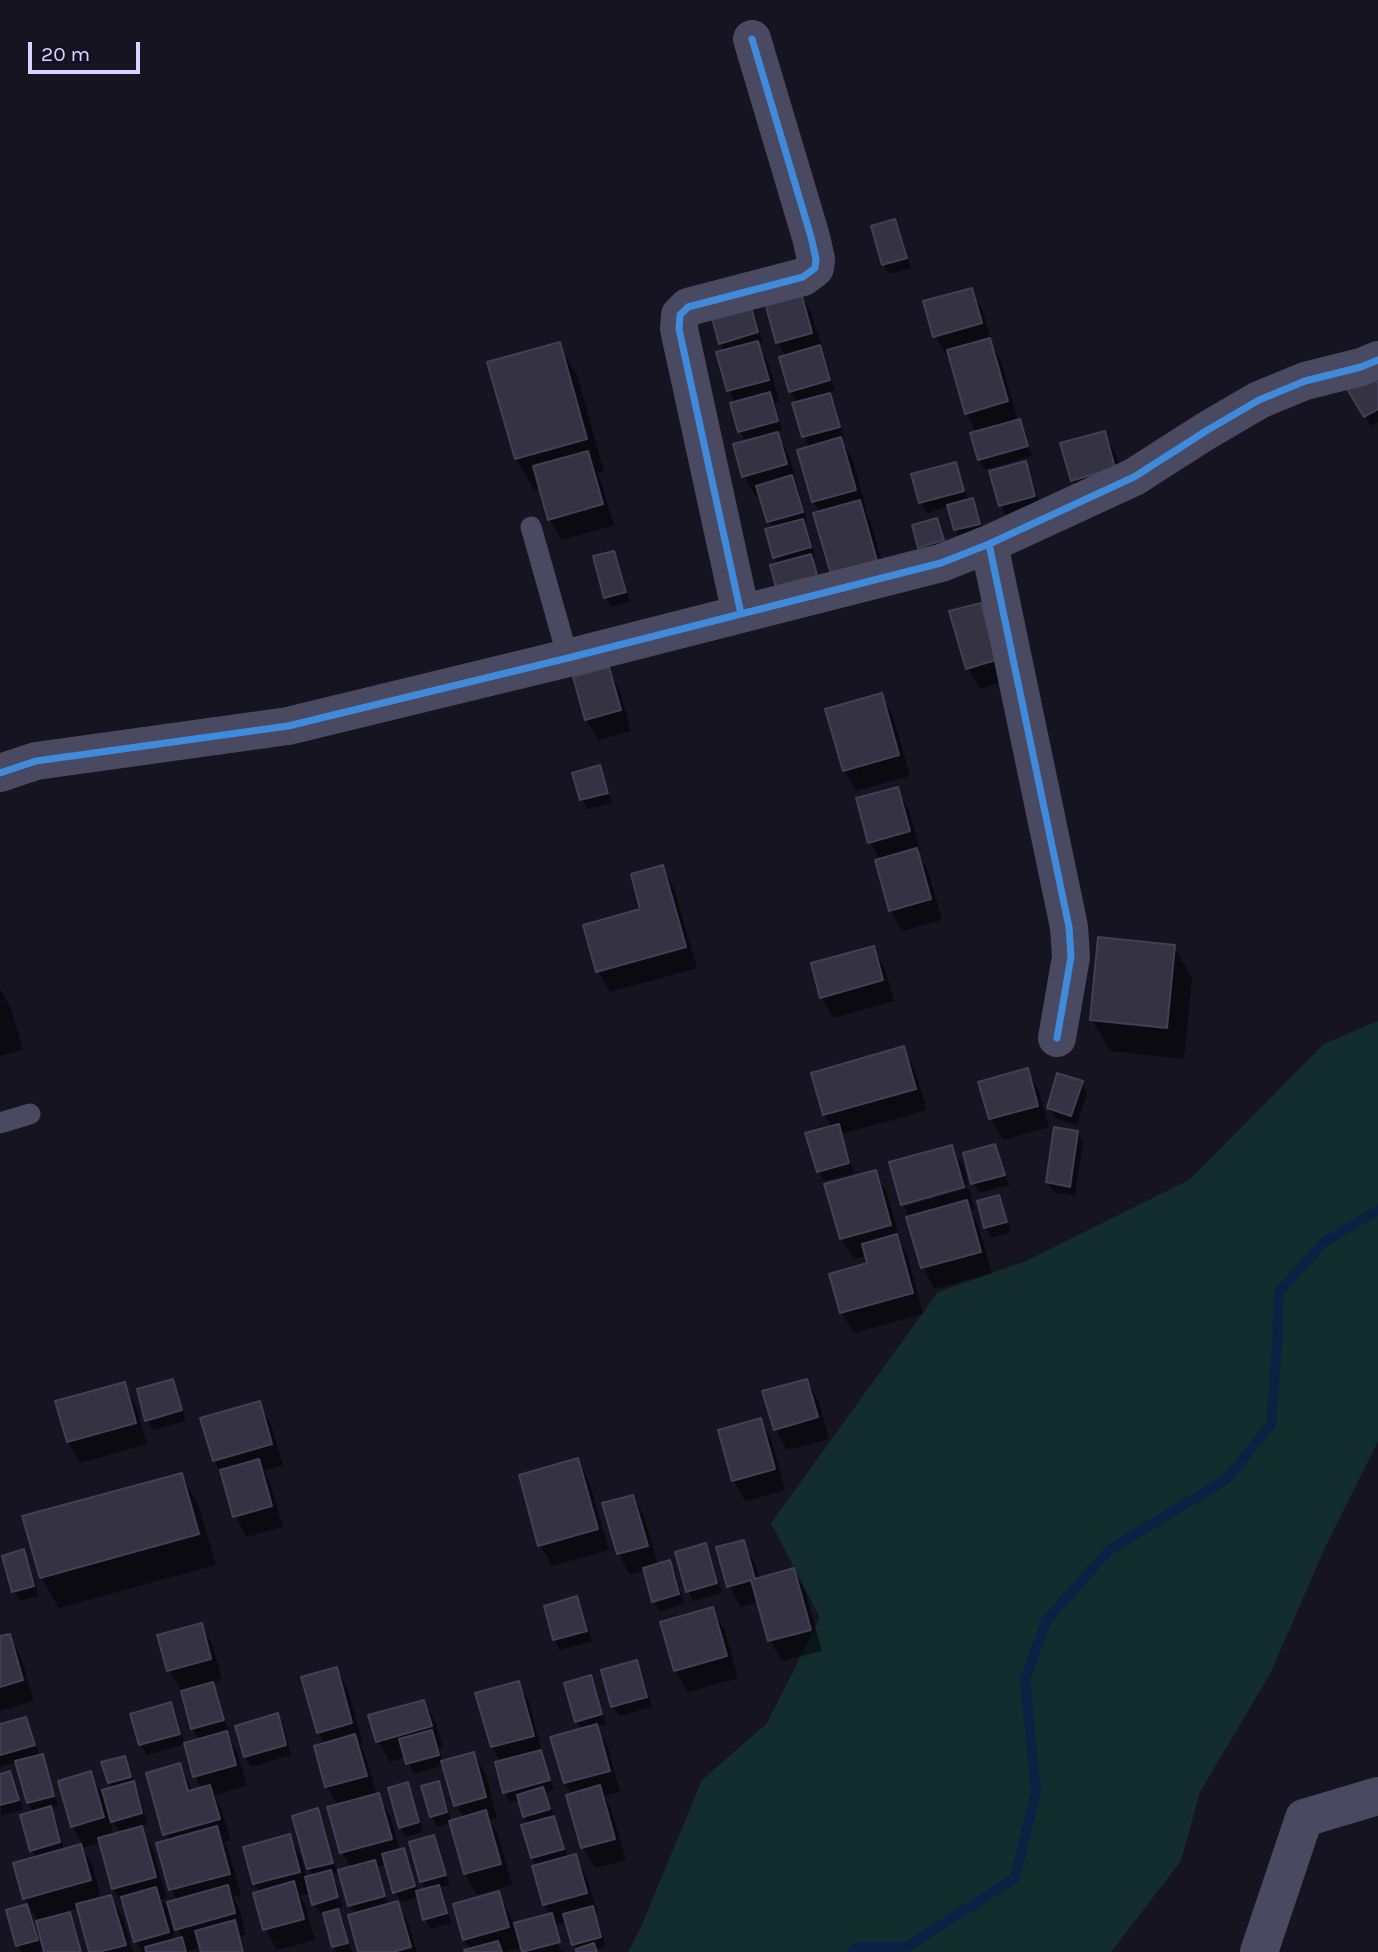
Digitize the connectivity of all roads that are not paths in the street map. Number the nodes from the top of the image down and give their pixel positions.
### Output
1 (752, 39) dead end
2 (1378, 360) edge
3 (531, 527) dead end
4 (989, 544) junction
5 (741, 614) junction
6 (568, 658) junction
7 (0, 773) edge
8 (1057, 1038) dead end
9 (30, 1114) dead end
10 (0, 1123) edge
11 (1378, 1796) edge
12 (1259, 1952) edge

1 - 5 street
2 - 4 street
3 - 6 lane
4 - 5 street
4 - 8 street
5 - 6 street
6 - 7 street
9 - 10 lane
11 - 12 street

